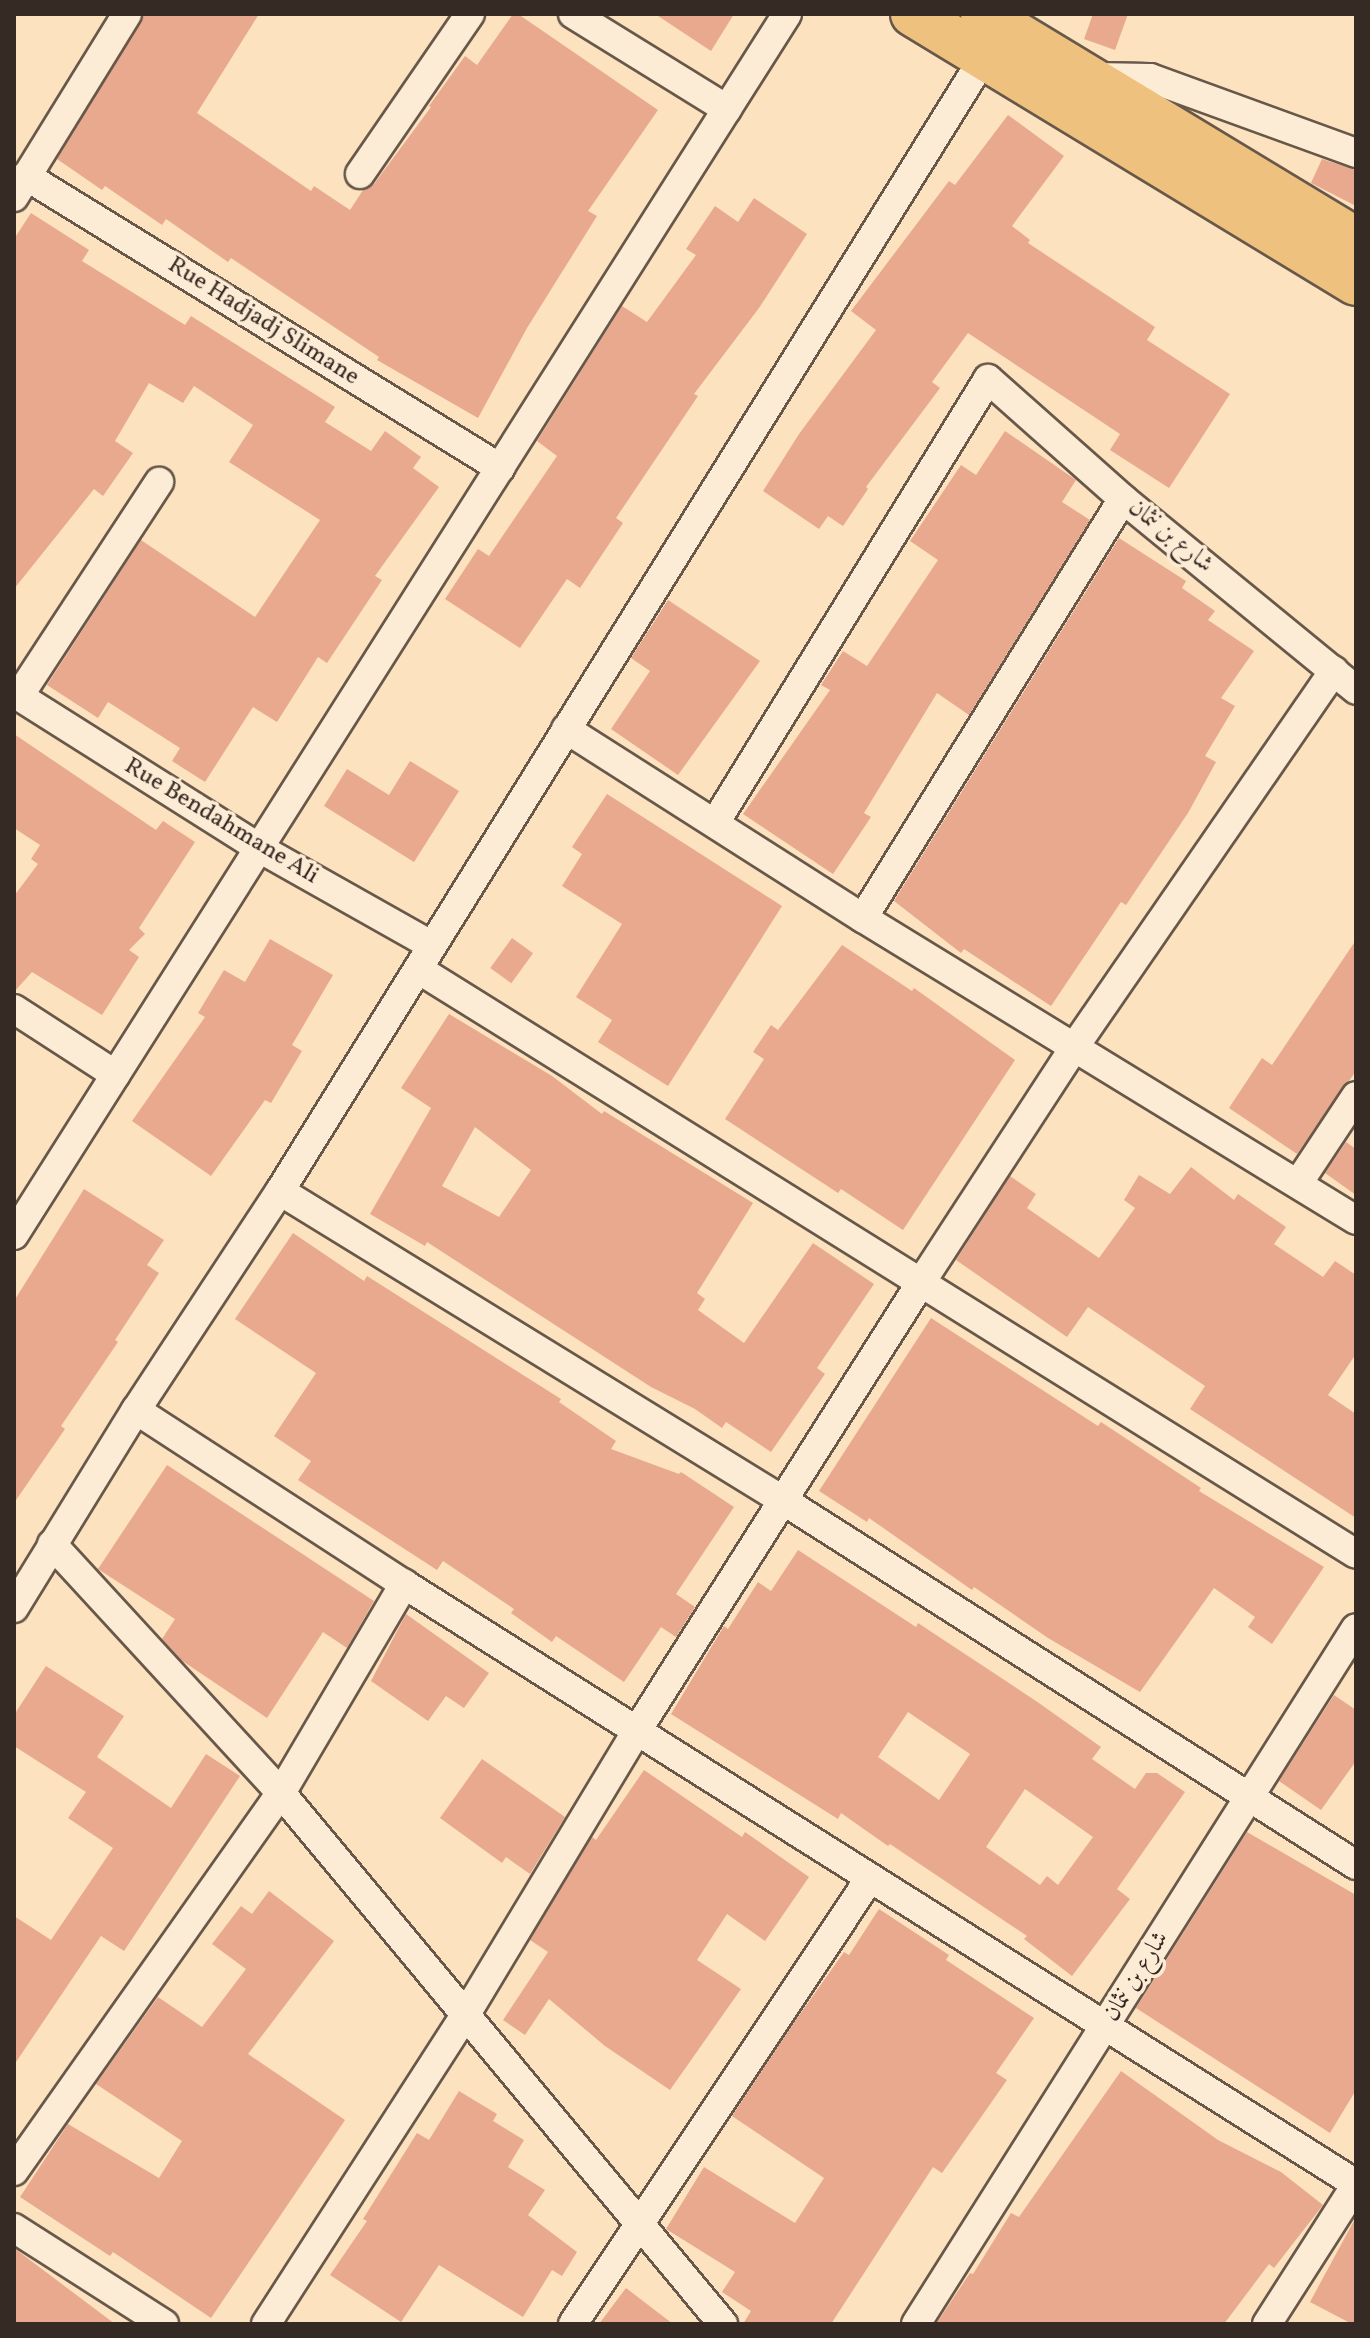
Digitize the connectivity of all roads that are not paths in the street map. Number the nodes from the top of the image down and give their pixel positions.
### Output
1 (127, 14) edge
2 (470, 14) edge
3 (573, 14) edge
4 (787, 14) edge
5 (913, 14) edge
6 (990, 32) edge
7 (1085, 77) junction
8 (727, 109) junction
9 (1356, 153) edge
10 (360, 174) dead end
11 (20, 186) edge
12 (1356, 240) edge
13 (1356, 283) edge
14 (500, 468) junction
15 (159, 482) dead end
16 (1123, 499) junction
17 (1334, 671) junction
18 (1356, 690) edge
19 (16, 695) edge
20 (566, 729) junction
21 (715, 823) junction
22 (259, 848) junction
23 (863, 918) junction
24 (424, 957) junction
25 (14, 1009) edge
26 (1075, 1046) junction
27 (116, 1075) junction
28 (1356, 1096) edge
29 (1299, 1182) junction
30 (280, 1191) junction
31 (1356, 1220) edge
32 (14, 1235) edge
33 (922, 1281) junction
34 (136, 1410) junction
35 (784, 1501) junction
36 (52, 1544) junction
37 (1356, 1554) edge
38 (404, 1584) junction
39 (14, 1608) edge
40 (1356, 1628) edge
41 (638, 1729) junction
42 (281, 1793) junction
43 (1250, 1798) junction
44 (1356, 1865) edge
45 (870, 1878) junction
46 (466, 2014) junction
47 (1106, 2027) junction
48 (14, 2171) edge
49 (1356, 2184) edge
50 (641, 2223) junction
51 (14, 2228) edge
52 (164, 2324) edge
53 (266, 2324) edge
54 (573, 2324) edge
55 (723, 2324) edge
56 (916, 2324) edge
57 (1267, 2324) edge

1 - 11 street
2 - 10 street
3 - 8 street
4 - 8 street
5 - 6 main road
6 - 7 main road
6 - 13 main road
6 - 20 street
7 - 9 street
7 - 12 main road
8 - 14 street
11 - 14 street, Rue Hadjadj Slimane
14 - 22 street
15 - 19 street
16 - 17 street, شارع بن نثمان
16 - 21 street, شارع بن نثمان
16 - 23 street
17 - 18 street, شارع بن نثمان
17 - 26 street
19 - 22 street, Rue Bendahmane Ali
20 - 21 street
20 - 24 street
21 - 23 street
22 - 24 street, Rue Bendahmane Ali
22 - 27 street
23 - 26 street
24 - 30 street
24 - 33 street, Rue Bendahmane Ali
25 - 27 street
26 - 29 street
26 - 33 street
27 - 32 street
28 - 29 street
29 - 31 street
30 - 34 street
30 - 35 street
33 - 35 street
33 - 37 street, Rue Bendahmane Ali
34 - 36 street
34 - 38 street
35 - 41 street
35 - 43 street
36 - 39 street
36 - 42 street
38 - 41 street
38 - 42 street
40 - 43 street, شارع بن نثمان
41 - 45 street
41 - 46 street
42 - 46 street
42 - 48 street
43 - 44 street
43 - 47 street, شارع بن نثمان
45 - 47 street
45 - 50 street
46 - 50 street
46 - 53 street
47 - 49 street
47 - 56 street, شارع بن نثمان
49 - 57 street
50 - 54 street
50 - 55 street
51 - 52 street

